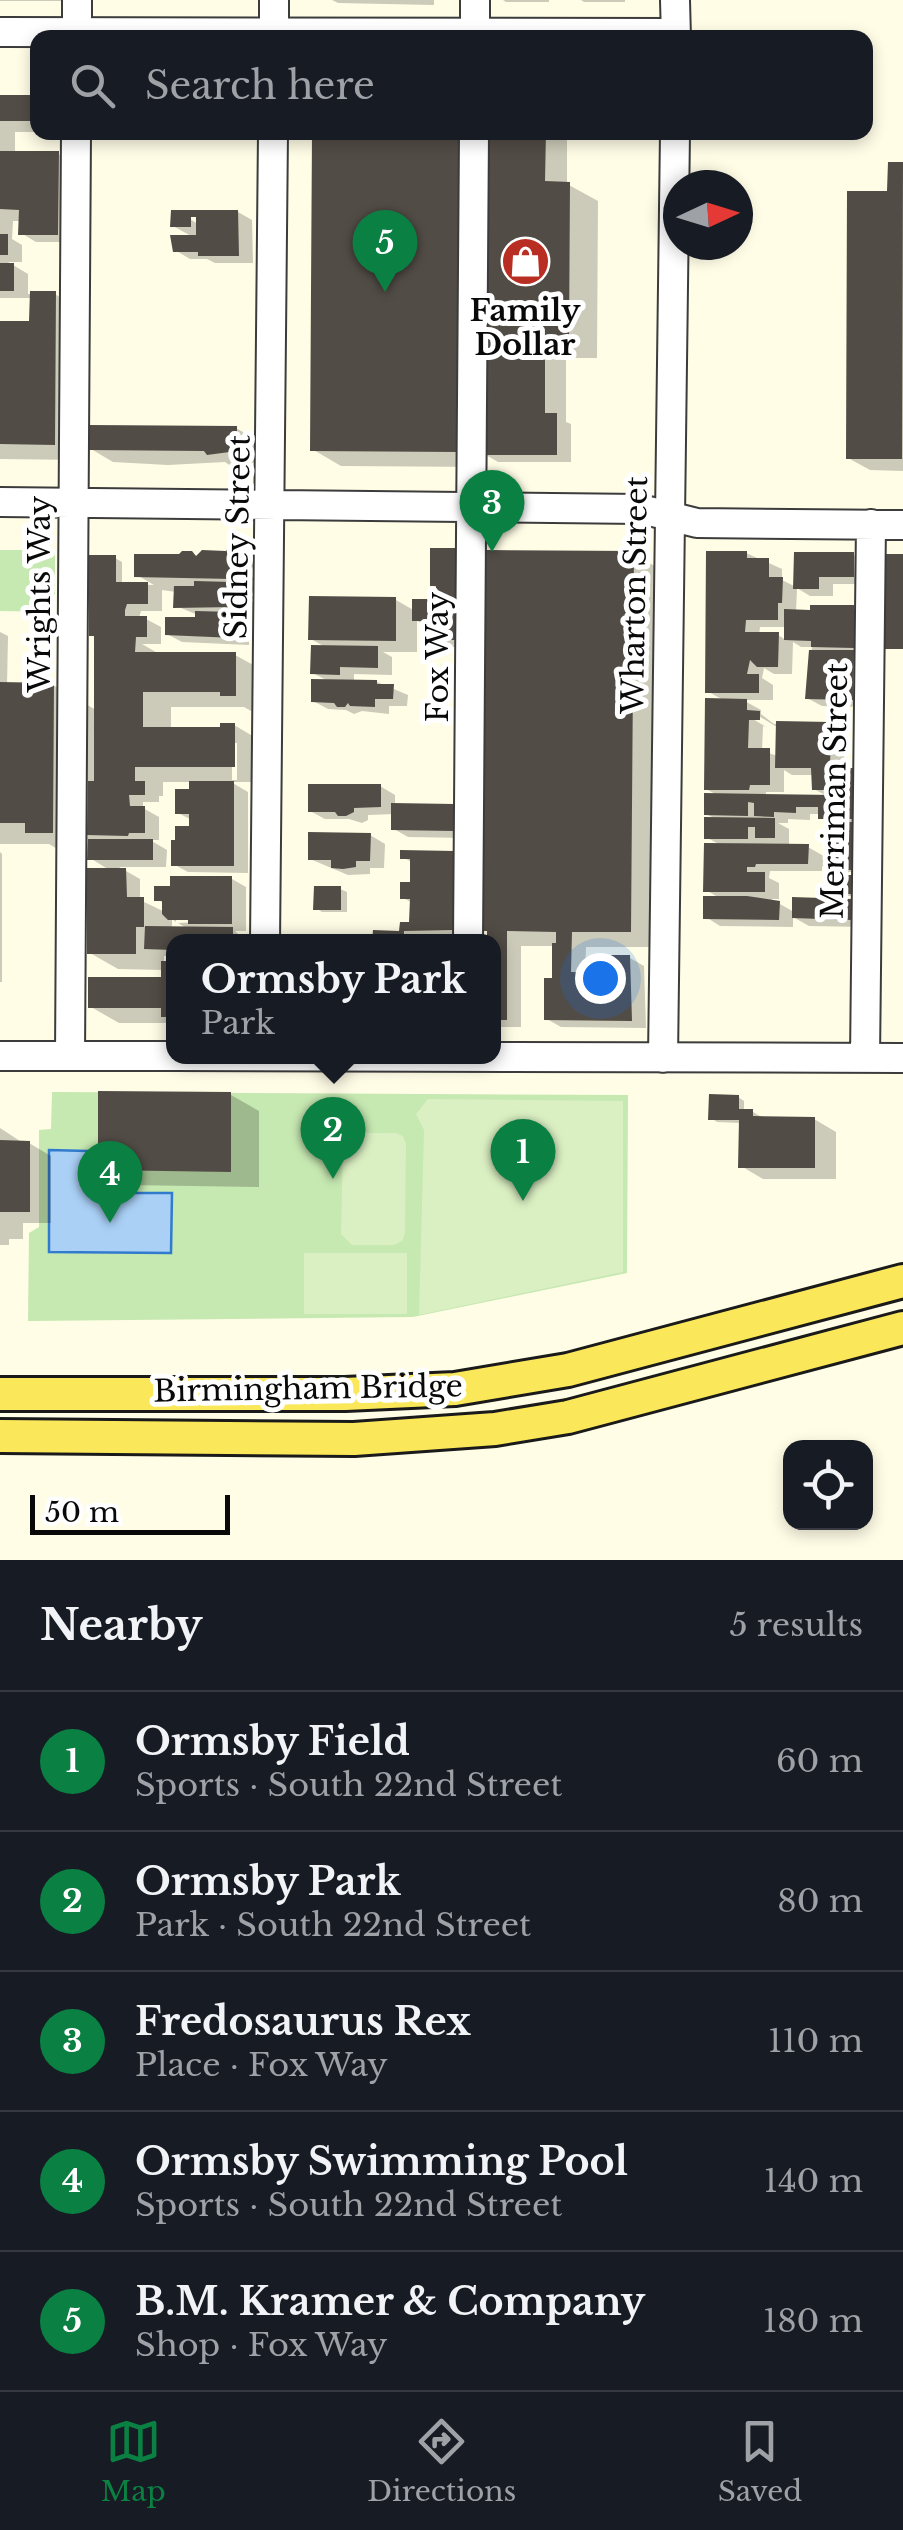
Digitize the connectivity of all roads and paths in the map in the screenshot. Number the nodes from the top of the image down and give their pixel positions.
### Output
1 (77, 0) edge
2 (274, 0) edge
3 (476, 0) edge
4 (675, 0) edge
5 (77, 30) edge
6 (274, 30) edge
7 (475, 30) edge
8 (676, 30) edge
9 (0, 32) edge
10 (30, 33) edge
11 (76, 140) edge
12 (273, 140) edge
13 (474, 140) edge
14 (676, 140) edge
15 (0, 502) edge
16 (74, 503) junction
17 (271, 505) junction
18 (472, 507) junction
19 (668, 516) junction
20 (871, 524) junction
21 (903, 525) edge
22 (266, 934) edge
23 (468, 934) edge
24 (0, 1056) edge
25 (70, 1056) junction
26 (166, 1056) edge
27 (501, 1057) edge
28 (663, 1058) junction
29 (865, 1058) junction
30 (903, 1058) edge
31 (903, 1281) edge
32 (903, 1328) edge
33 (6, 1391) edge
34 (6, 1439) edge

1 - 5 street
2 - 6 street
3 - 7 street
4 - 8 street
9 - 10 street
11 - 16 street, Wrights Way
12 - 17 street, Sidney Street
13 - 18 street, Fox Way
14 - 19 street, Wharton Street
15 - 16 street
16 - 17 street
16 - 25 street, Wrights Way
17 - 18 street
17 - 22 street, Sidney Street
18 - 19 street
18 - 23 street, Fox Way
19 - 20 street
19 - 28 street, Wharton Street
20 - 21 street
20 - 29 street, Merriman Street
24 - 25 street
25 - 26 street
27 - 28 street
28 - 29 street
29 - 30 street
31 - 33 main road, Birmingham Bridge
32 - 34 main road, Birmingham Bridge

